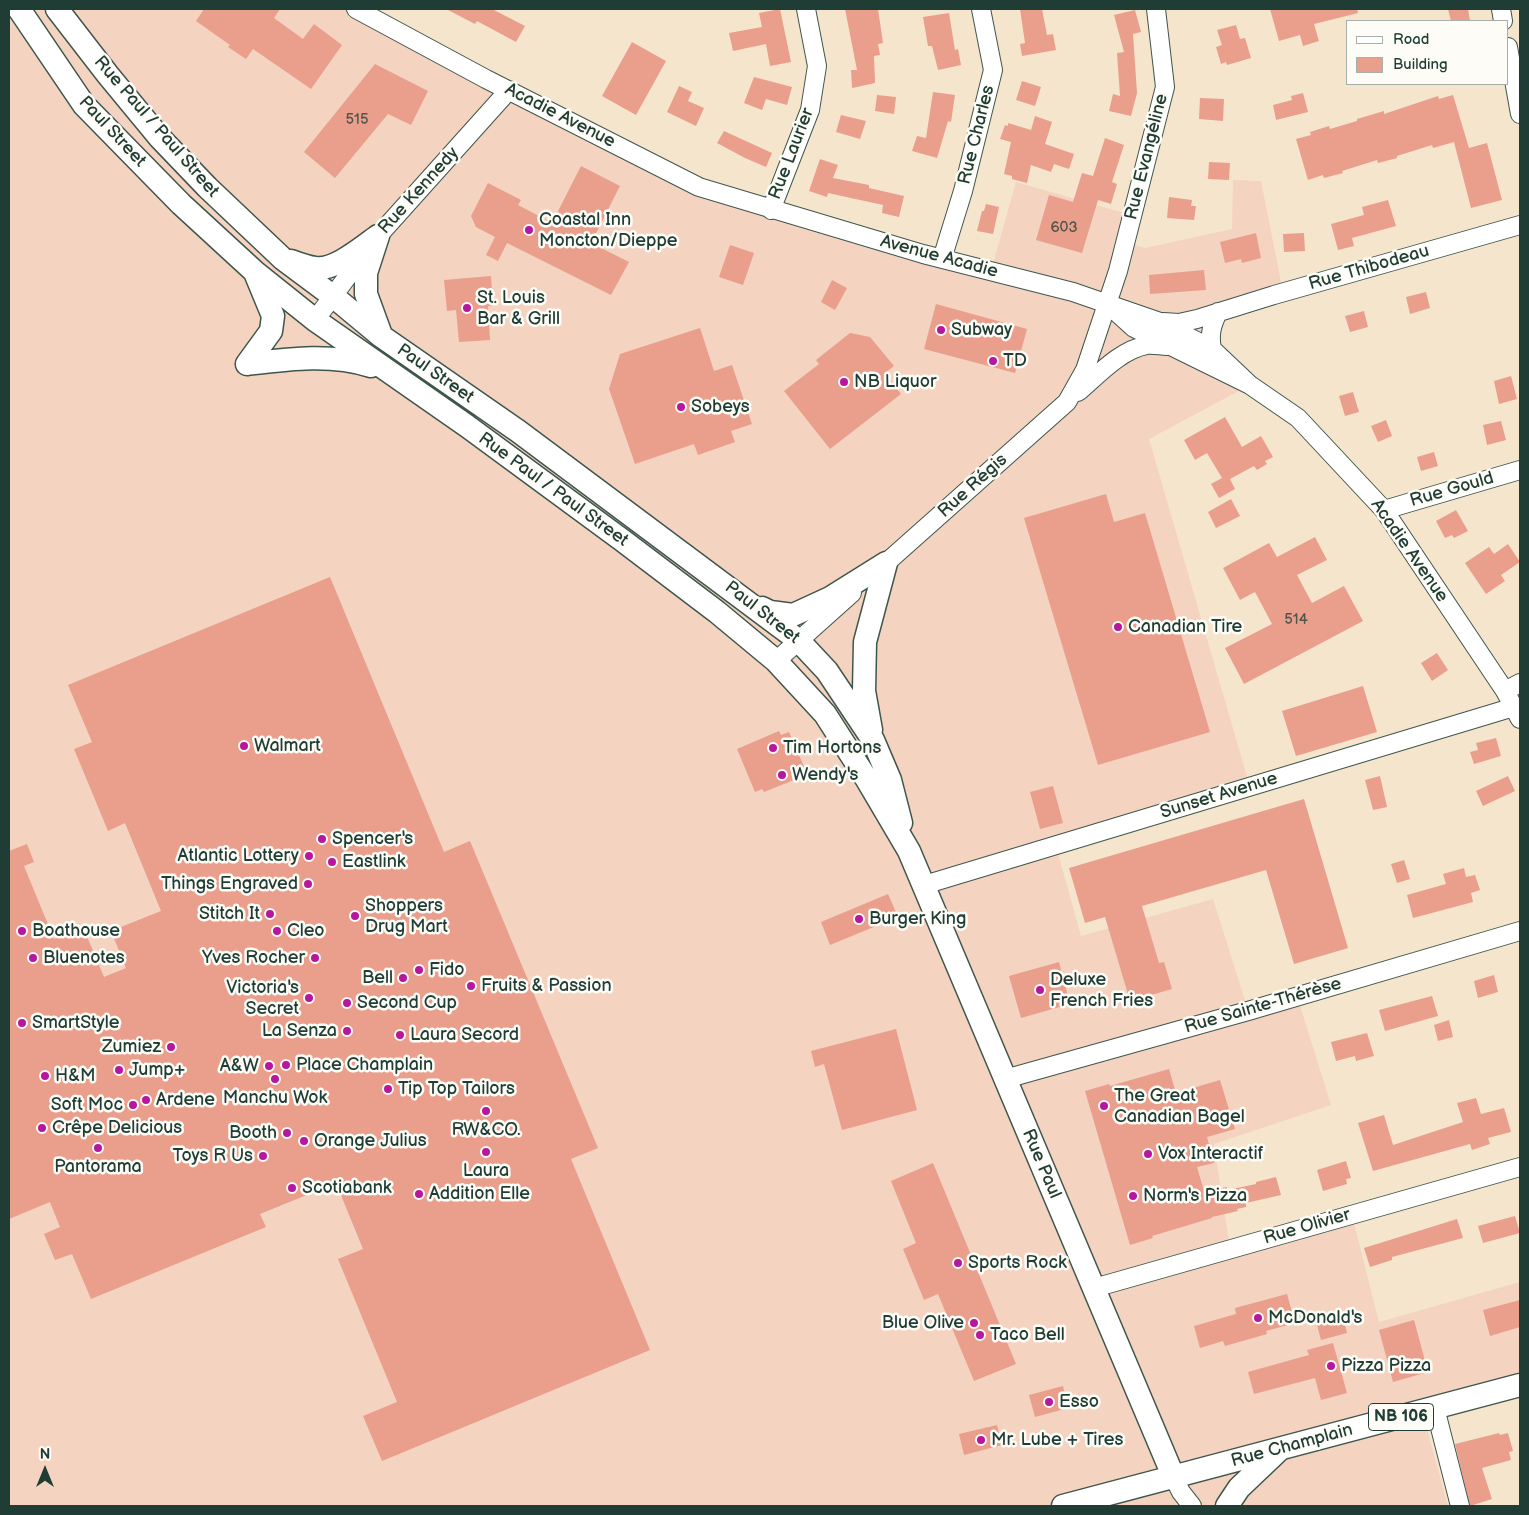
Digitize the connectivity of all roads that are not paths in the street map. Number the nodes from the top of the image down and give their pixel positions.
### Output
1 (19, 9) edge
2 (57, 9) edge
3 (356, 9) edge
4 (806, 9) edge
5 (981, 9) edge
6 (1156, 9) edge
7 (1509, 53) edge
8 (510, 90) junction
9 (1520, 114) edge
10 (771, 210) junction
11 (1520, 225) edge
12 (378, 236) junction
13 (283, 259) junction
14 (942, 259) junction
15 (255, 272) junction
16 (334, 297) junction
17 (1107, 304) junction
18 (1218, 312) junction
19 (315, 320) junction
20 (1160, 322) junction
21 (381, 336) junction
22 (1170, 346) junction
23 (1212, 348) junction
24 (387, 371) junction
25 (1250, 385) junction
26 (1067, 402) junction
27 (1520, 470) edge
28 (1384, 510) junction
29 (886, 563) junction
30 (747, 601) junction
31 (717, 612) joint
32 (798, 640) junction
33 (776, 661) junction
34 (1512, 686) edge
35 (1517, 713) edge
36 (874, 740) junction
37 (908, 851) junction
38 (924, 885) junction
39 (1520, 931) edge
40 (1005, 1079) junction
41 (1520, 1167) edge
42 (1094, 1288) junction
43 (1520, 1385) edge
44 (1435, 1408) junction
45 (1281, 1449) junction
46 (1182, 1492) edge
47 (1063, 1506) edge
48 (1228, 1506) edge
49 (1460, 1506) edge

1 - 15 main road, Paul Street
2 - 13 main road, Rue Paul / Paul Street
3 - 8 street, Acadie Avenue
4 - 10 street, Rue Laurier
5 - 14 street, Rue Charles
6 - 17 street, Rue Evangéline
7 - 9 street
8 - 10 street, Acadie Avenue
8 - 12 street, Rue Kennedy
10 - 14 street, Avenue Acadie
11 - 18 street, Rue Thibodeau
12 - 13 main road
12 - 16 street, Rue Kennedy
12 - 21 main road
13 - 16 main road, Paul Street
14 - 17 street, Avenue Acadie
15 - 19 main road, Paul Street
15 - 24 main road
16 - 19 street, Rue Kennedy
16 - 21 main road, Paul Street
17 - 20 street, Acadie Avenue
17 - 22 street, Acadie Avenue
17 - 26 street, Rue Régis
18 - 20 street, Rue Thibodeau
18 - 23 street
19 - 24 main road, Paul Street
20 - 23 street, Acadie Avenue
21 - 30 main road, Paul Street
22 - 25 street, Acadie Avenue
22 - 26 street
23 - 25 street, Acadie Avenue
24 - 31 main road, Rue Paul / Paul Street
25 - 28 street, Acadie Avenue
26 - 29 street, Rue Régis
27 - 28 street, Rue Gould
28 - 34 street, Acadie Avenue
29 - 30 main road
29 - 32 street, Rue Régis
29 - 36 main road
30 - 32 main road, Paul Street
31 - 33 main road, Paul Street
32 - 33 street, Rue Régis
32 - 36 main road, Paul Street
33 - 37 main road, Paul Street
34 - 35 street, Acadie Avenue
35 - 38 street, Sunset Avenue
36 - 37 main road, Paul Street
37 - 38 main road, Rue Paul
38 - 40 main road, Rue Paul
39 - 40 street, Rue Sainte-Thérèse
40 - 42 main road, Rue Paul
41 - 42 street, Rue Olivier
42 - 46 main road, Rue Paul
43 - 44 main road, Rue Champlain / NB 106
44 - 45 main road, Rue Champlain / NB 106
44 - 49 street
45 - 46 main road, Rue Champlain / NB 106
45 - 48 main road
46 - 47 main road, Rue Champlain / NB 106

